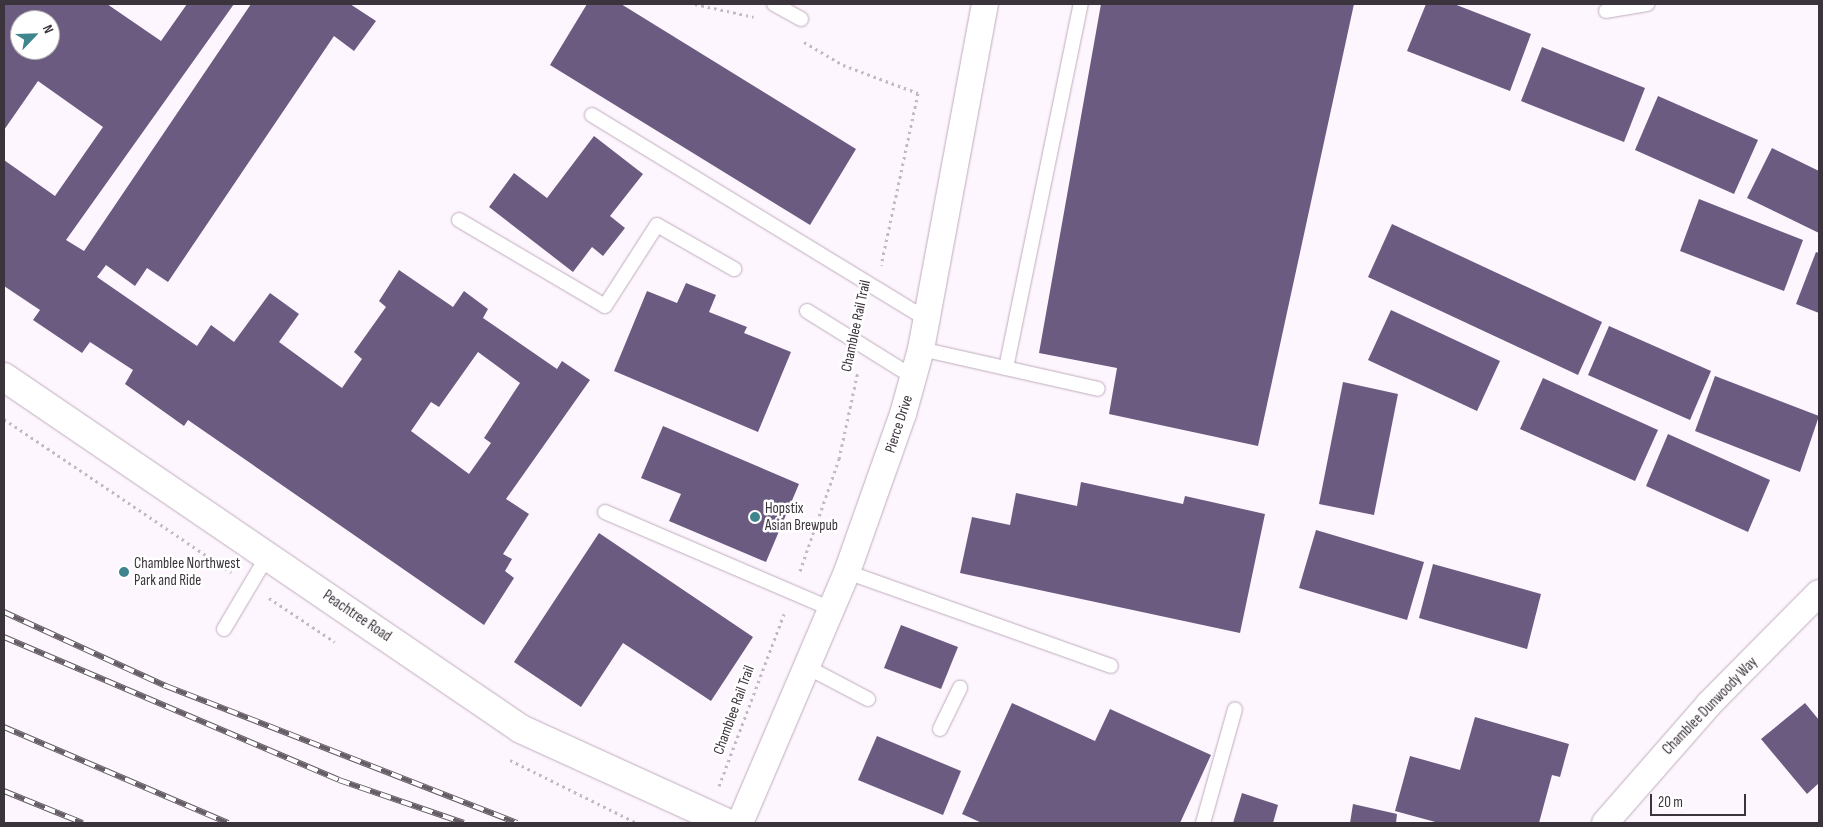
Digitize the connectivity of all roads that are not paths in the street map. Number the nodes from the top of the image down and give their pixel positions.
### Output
1 (774, 4) edge
2 (985, 4) edge
3 (1081, 4) edge
4 (1647, 4) edge
5 (1606, 11) dead end
6 (801, 19) dead end
7 (592, 115) dead end
8 (459, 220) dead end
9 (734, 269) dead end
10 (807, 312) dead end
11 (925, 318) junction
12 (921, 349) junction
13 (1006, 368) junction
14 (4, 377) edge
15 (913, 377) junction
16 (1098, 389) dead end
17 (605, 512) dead end
18 (268, 555) junction
19 (847, 572) junction
20 (1819, 593) edge
21 (831, 609) junction
22 (224, 629) dead end
23 (807, 666) junction
24 (1111, 666) dead end
25 (960, 688) dead end
26 (868, 699) dead end
27 (1235, 709) dead end
28 (940, 729) dead end
29 (727, 823) edge
30 (740, 823) edge
31 (1203, 823) edge
32 (1606, 823) edge

1 - 6 lane
2 - 11 street, Pierce Drive
3 - 13 lane
4 - 5 lane
7 - 11 lane
8 - 9 lane
10 - 15 lane
11 - 12 street, Pierce Drive
12 - 13 lane
12 - 15 street, Pierce Drive
13 - 16 lane
14 - 18 street, Peachtree Road
15 - 19 street, Pierce Drive
17 - 21 lane
18 - 22 lane
18 - 29 street, Peachtree Road
19 - 21 street, Pierce Drive
19 - 24 lane
20 - 32 street, Chamblee Dunwoody Way
21 - 23 street, Pierce Drive
23 - 26 lane
23 - 30 street, Pierce Drive
25 - 28 lane
27 - 31 lane

